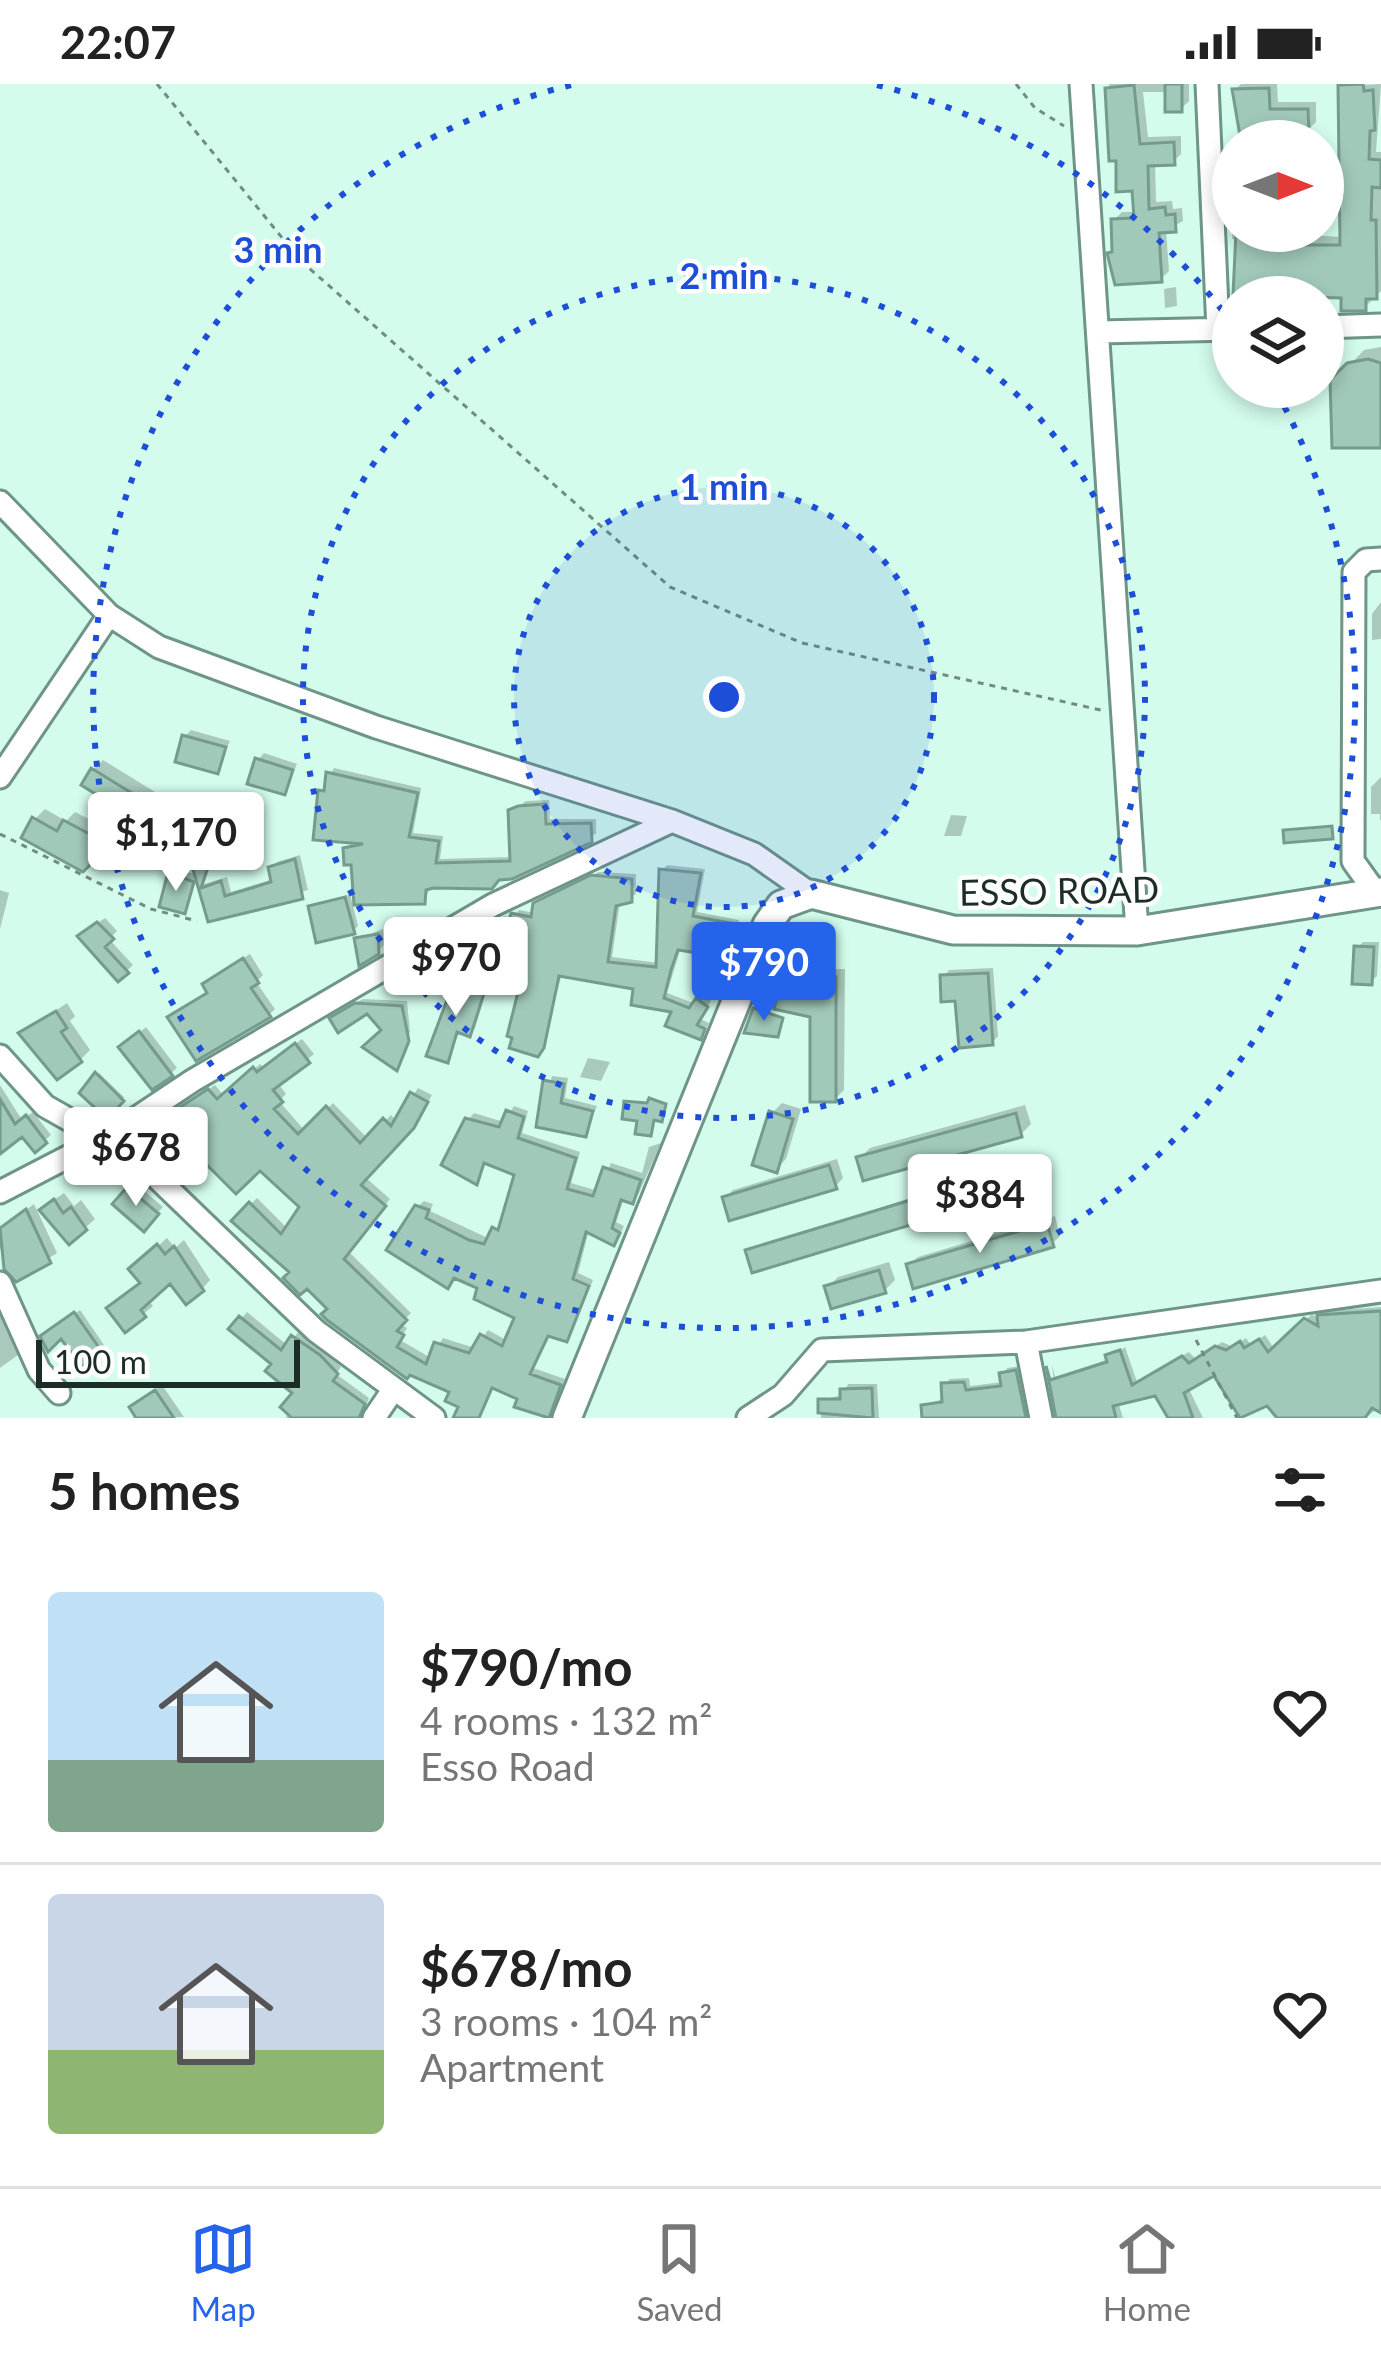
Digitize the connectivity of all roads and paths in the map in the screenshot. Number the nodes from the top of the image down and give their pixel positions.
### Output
1 (157, 84) edge
2 (1016, 84) edge
3 (1081, 84) edge
4 (1207, 84) edge
5 (1085, 134) junction
6 (1222, 276) edge
7 (1381, 325) edge
8 (1344, 326) edge
9 (1212, 330) edge
10 (1100, 332) junction
11 (0, 502) edge
12 (1381, 559) edge
13 (109, 615) junction
14 (1120, 714) junction
15 (0, 777) edge
16 (672, 820) junction
17 (0, 834) edge
18 (1378, 892) edge
19 (811, 894) junction
20 (197, 921) dead end
21 (1137, 931) junction
22 (0, 1056) edge
23 (101, 1138) junction
24 (0, 1192) edge
25 (0, 1283) edge
26 (1381, 1292) edge
27 (1186, 1321) junction
28 (1026, 1342) junction
29 (393, 1390) junction
30 (59, 1393) dead end
31 (374, 1418) edge
32 (434, 1418) edge
33 (567, 1418) edge
34 (748, 1418) edge
35 (1041, 1418) edge
36 (1237, 1418) edge

1 - 14 path
2 - 5 path
3 - 5 street
4 - 6 street
5 - 10 street
7 - 8 street
9 - 10 street
10 - 14 street
11 - 13 street
12 - 18 street
13 - 15 street
13 - 16 street
14 - 21 street
16 - 19 street
16 - 23 street
17 - 20 path
18 - 21 street, ESSO ROAD
19 - 21 street, ESSO ROAD
19 - 33 street
22 - 23 street
23 - 24 street
23 - 29 street
25 - 30 street
26 - 27 street
27 - 28 street
27 - 36 path
28 - 34 street
28 - 35 street
29 - 31 street
29 - 32 street

